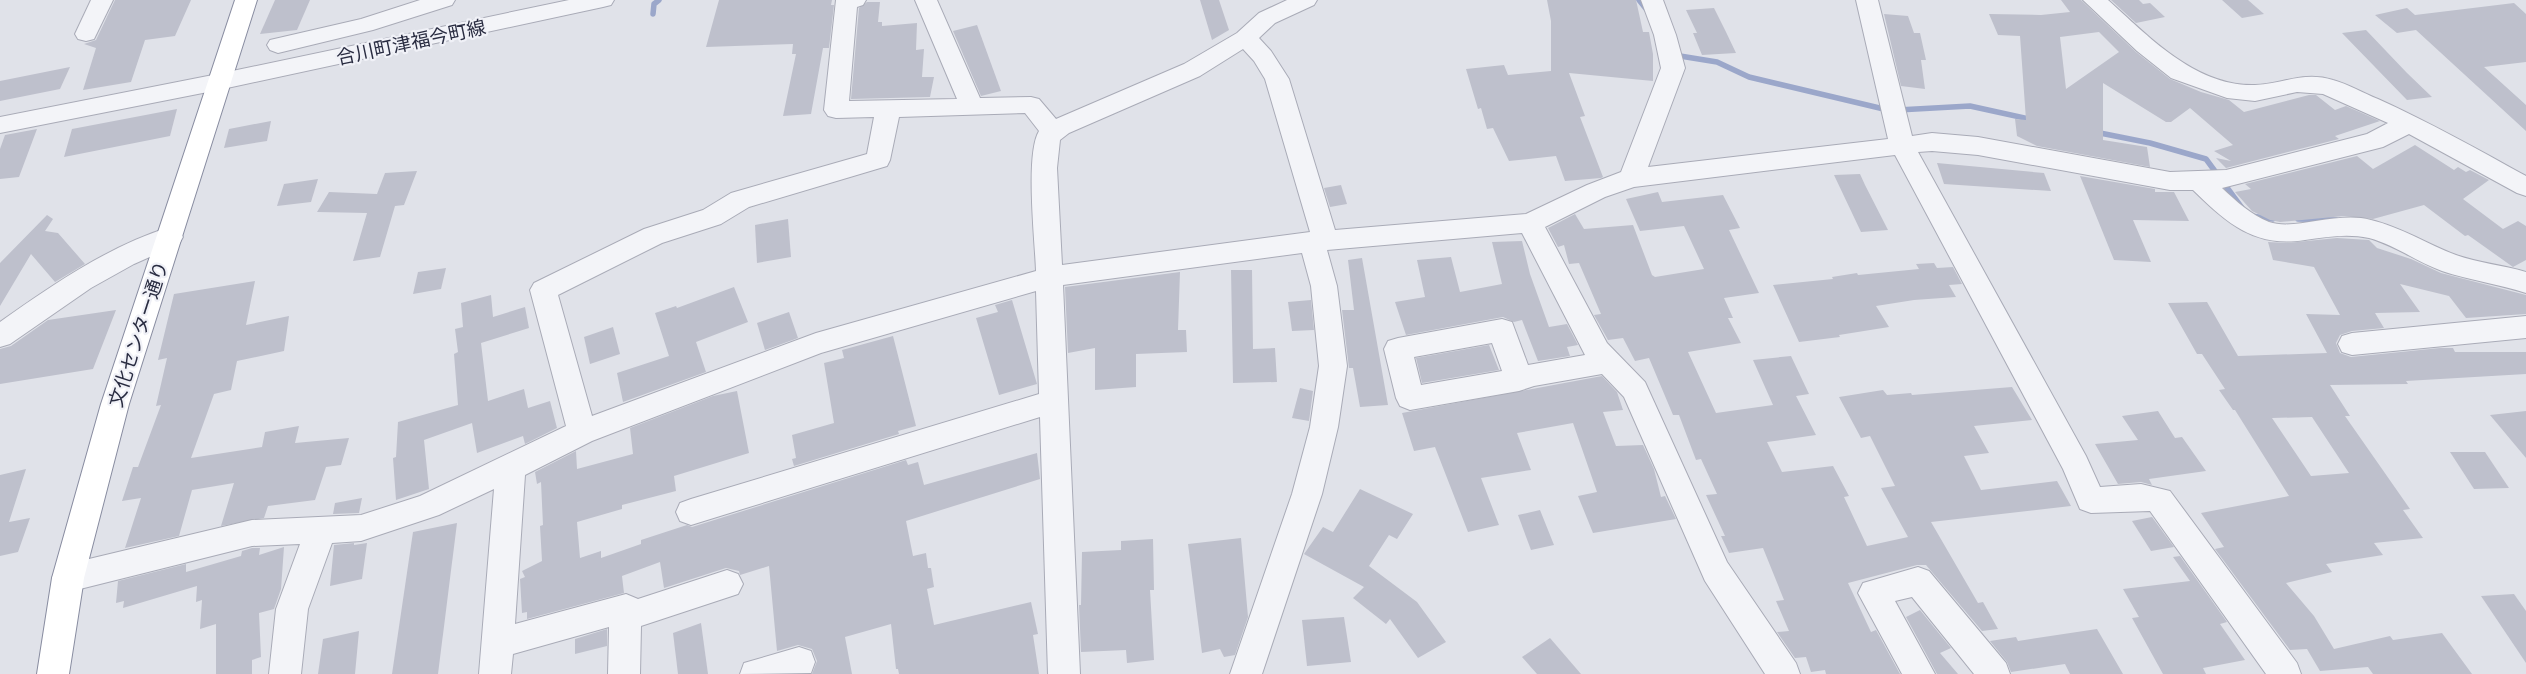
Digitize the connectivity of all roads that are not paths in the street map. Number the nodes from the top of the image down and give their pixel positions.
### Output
1 (102, 0) edge
2 (246, 0) edge
3 (379, 0) edge
4 (444, 0) edge
5 (603, 0) edge
6 (855, 0) edge
7 (926, 0) edge
8 (1306, 0) edge
9 (1652, 0) edge
10 (1867, 0) edge
11 (2094, 0) edge
12 (575, 3) edge
13 (365, 25) junction
14 (86, 34) dead end
15 (1246, 38) junction
16 (278, 45) dead end
17 (218, 82) junction
18 (972, 106) junction
19 (888, 109) junction
20 (2409, 123) junction
21 (0, 125) edge
22 (1054, 132) junction
23 (1902, 146) junction
24 (1631, 178) junction
25 (2199, 181) junction
26 (2526, 187) edge
27 (1530, 223) junction
28 (170, 237) junction
29 (1318, 242) junction
30 (1049, 277) junction
31 (2526, 284) edge
32 (2526, 327) edge
33 (0, 336) edge
34 (2352, 344) dead end
35 (1608, 362) junction
36 (1519, 380) dead end
37 (1055, 401) junction
38 (582, 432) junction
39 (511, 468) junction
40 (692, 512) dead end
41 (321, 530) junction
42 (68, 578) junction
43 (727, 584) dead end
44 (626, 617) junction
45 (496, 659) edge
46 (799, 662) dead end
47 (53, 674) edge
48 (285, 674) edge
49 (624, 674) edge
50 (756, 674) edge
51 (1064, 674) edge
52 (1246, 674) edge
53 (1784, 674) edge
54 (1919, 674) edge
55 (1994, 674) edge
56 (2285, 674) edge

1 - 14 street
2 - 17 highway, 文化センター通り
3 - 13 street
4 - 13 street
5 - 12 street, 合川町津福今町線
6 - 19 street
7 - 18 street
8 - 15 street
9 - 24 street
10 - 23 street
11 - 20 street
12 - 17 street, 合川町津福今町線
13 - 16 street
15 - 22 street
15 - 29 street
17 - 21 street, 合川町津福今町線
17 - 28 highway, 文化センター通り
18 - 19 street
18 - 22 street
19 - 38 street
20 - 25 street
20 - 26 street
22 - 30 street
23 - 24 street
23 - 25 street
23 - 56 street
24 - 27 street
25 - 31 street
27 - 29 street
27 - 35 street
28 - 33 street
28 - 42 highway, 文化センター通り
29 - 30 street
29 - 52 street
30 - 37 street
30 - 38 street
32 - 34 street
35 - 36 street
35 - 53 street
37 - 40 street
37 - 51 street
38 - 39 street
39 - 41 street
39 - 45 street
41 - 42 street
41 - 48 street
42 - 47 highway, 文化センター通り
43 - 44 street
44 - 45 street
44 - 49 street
46 - 50 street
54 - 55 street

